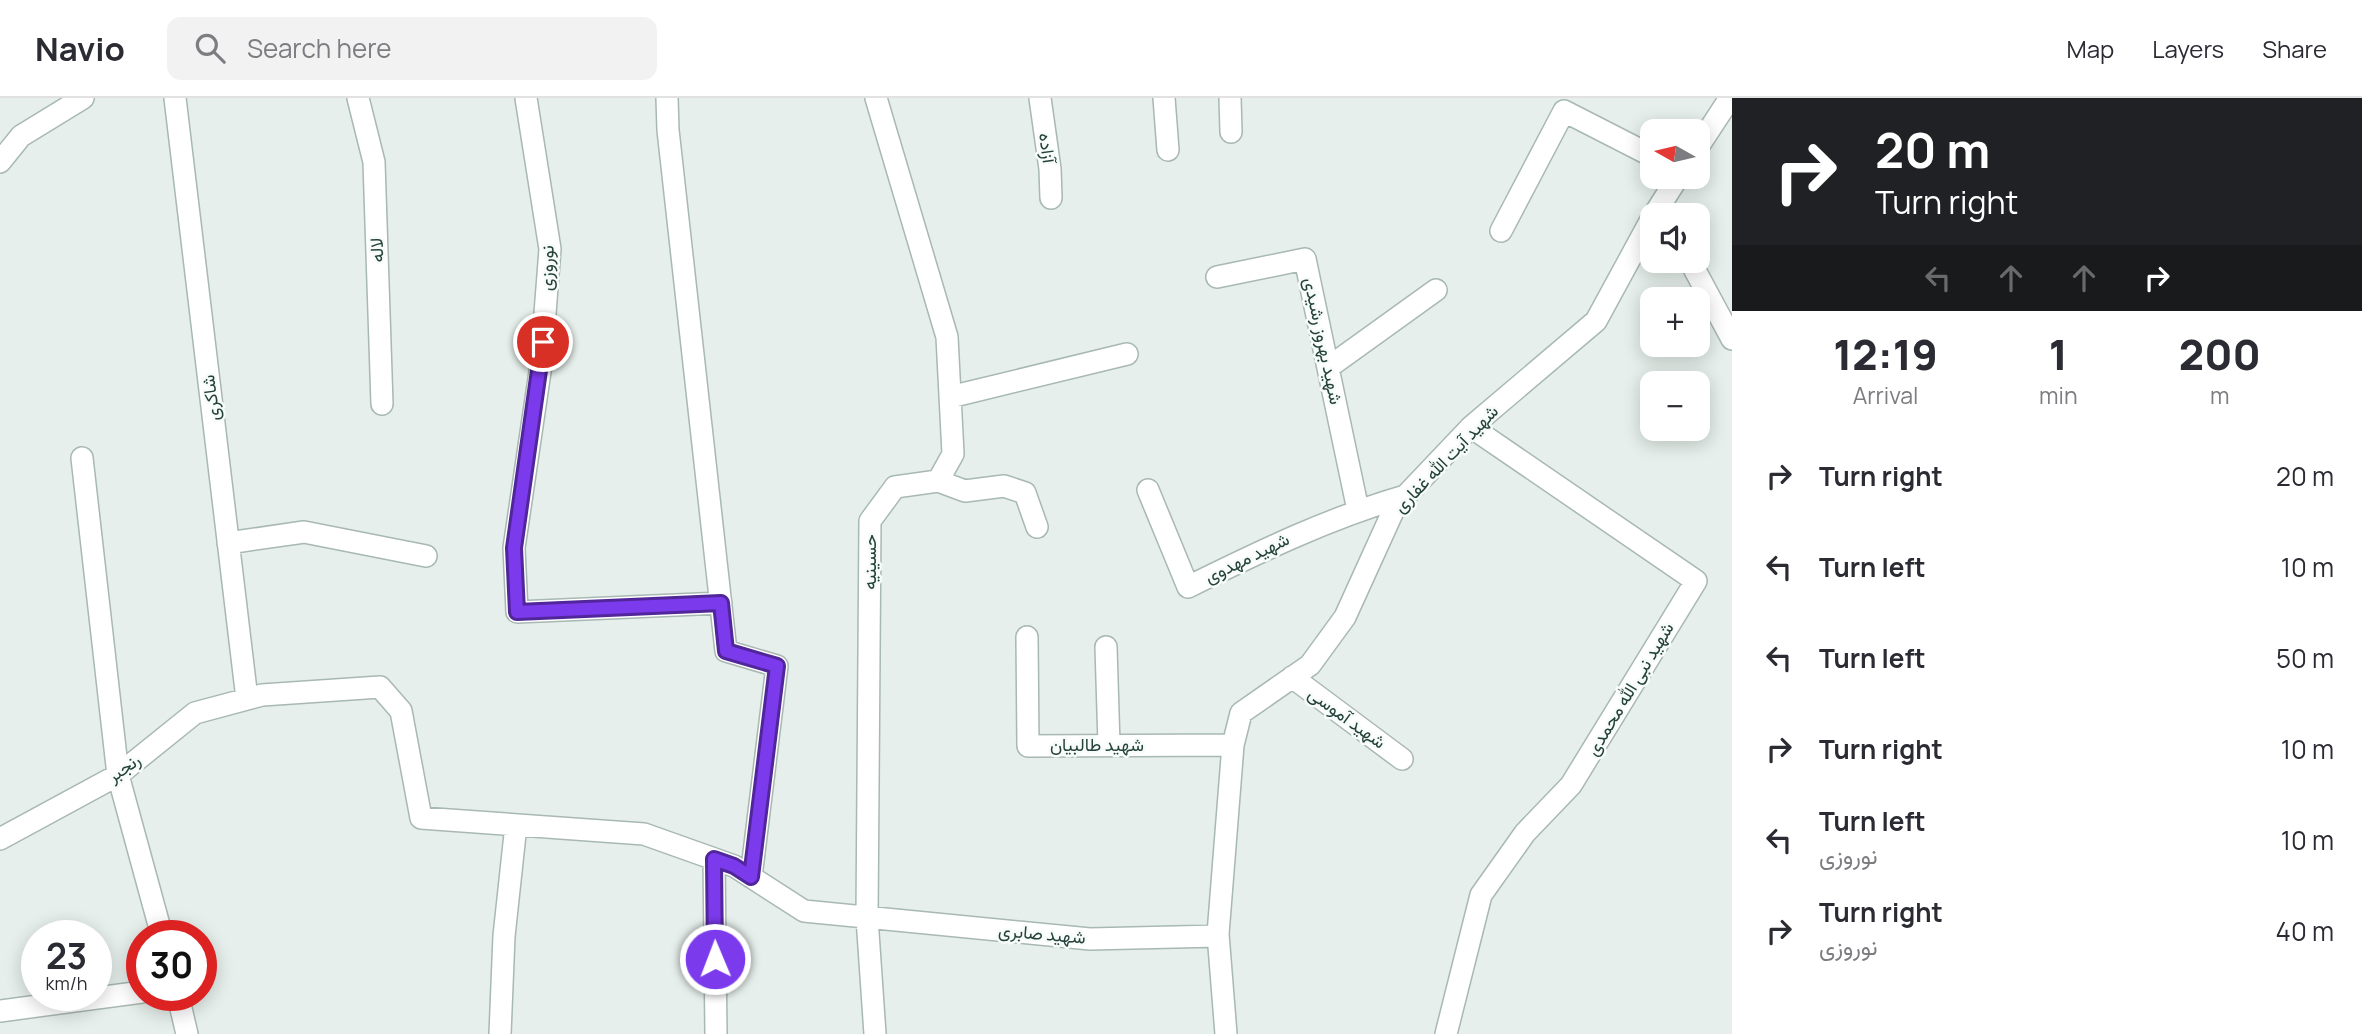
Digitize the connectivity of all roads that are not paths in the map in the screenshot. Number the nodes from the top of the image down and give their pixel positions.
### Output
1 (83, 98) edge
2 (175, 98) edge
3 (358, 98) edge
4 (526, 98) edge
5 (667, 98) edge
6 (876, 98) edge
7 (1040, 98) edge
8 (1164, 98) edge
9 (1230, 98) edge
10 (1730, 98) edge
11 (1710, 129) edge
12 (1231, 132) dead end
13 (1168, 150) dead end
14 (1640, 150) edge
15 (0, 162) edge
16 (1051, 198) dead end
17 (1501, 232) dead end
18 (1640, 244) edge
19 (1696, 273) edge
20 (1217, 277) dead end
21 (1436, 290) dead end
22 (1732, 339) edge
23 (1127, 354) dead end
24 (1329, 367) junction
25 (950, 397) junction
26 (382, 404) dead end
27 (1471, 427) junction
28 (82, 458) dead end
29 (937, 481) junction
30 (1148, 490) dead end
31 (1406, 496) junction
32 (1358, 510) junction
33 (1037, 527) dead end
34 (228, 543) junction
35 (426, 556) dead end
36 (721, 603) junction
37 (1027, 638) dead end
38 (1106, 647) dead end
39 (1292, 677) junction
40 (247, 699) junction
41 (1109, 745) junction
42 (1233, 745) junction
43 (1402, 759) dead end
44 (118, 775) junction
45 (516, 825) junction
46 (0, 839) edge
47 (714, 859) junction
48 (751, 877) junction
49 (867, 918) junction
50 (158, 920) edge
51 (1218, 936) junction
52 (126, 994) edge
53 (0, 1011) edge
54 (182, 1011) edge
55 (187, 1034) edge
56 (500, 1034) edge
57 (716, 1034) edge
58 (875, 1034) edge
59 (1226, 1034) edge
60 (1446, 1034) edge

1 - 15 street
2 - 34 street, شاکری
3 - 26 street, لاله
4 - 36 street, نوروزی
5 - 36 street
6 - 25 street
7 - 16 street, آزاده
8 - 13 street
9 - 12 street
10 - 11 street
14 - 17 street
18 - 27 street, شهید آیت الله غفاری
19 - 22 street
20 - 24 street, شهید بهروز رشیدی
21 - 24 street
23 - 25 street
24 - 32 street, شهید بهروز رشیدی
25 - 29 street
27 - 31 street, شهید آیت الله غفاری
27 - 60 street, شهید نبی الله محمدی
28 - 44 street
29 - 33 street
29 - 49 street, حسینیه
30 - 32 street, شهید مهدوی
31 - 32 street, شهید مهدوی
31 - 39 street, شهید آیت الله غفاری
34 - 35 street
34 - 40 street, شاکری
36 - 48 street
37 - 41 street, شهید طالبیان
38 - 41 street
39 - 42 street, شهید آیت الله غفاری
39 - 43 street, شهید آموسی
40 - 44 street, رنجبر
40 - 45 street, رنجبر
41 - 42 street, شهید طالبیان
42 - 51 street, شهید آیت الله غفاری
44 - 46 street, رنجبر
44 - 50 street
45 - 47 street, شهید صابری
45 - 56 street
47 - 48 street, شهید صابری
47 - 57 street
48 - 49 street, شهید صابری
49 - 51 street, شهید صابری
49 - 58 street, حسینیه
51 - 59 street, شهید آیت الله غفاری
52 - 53 street
54 - 55 street

